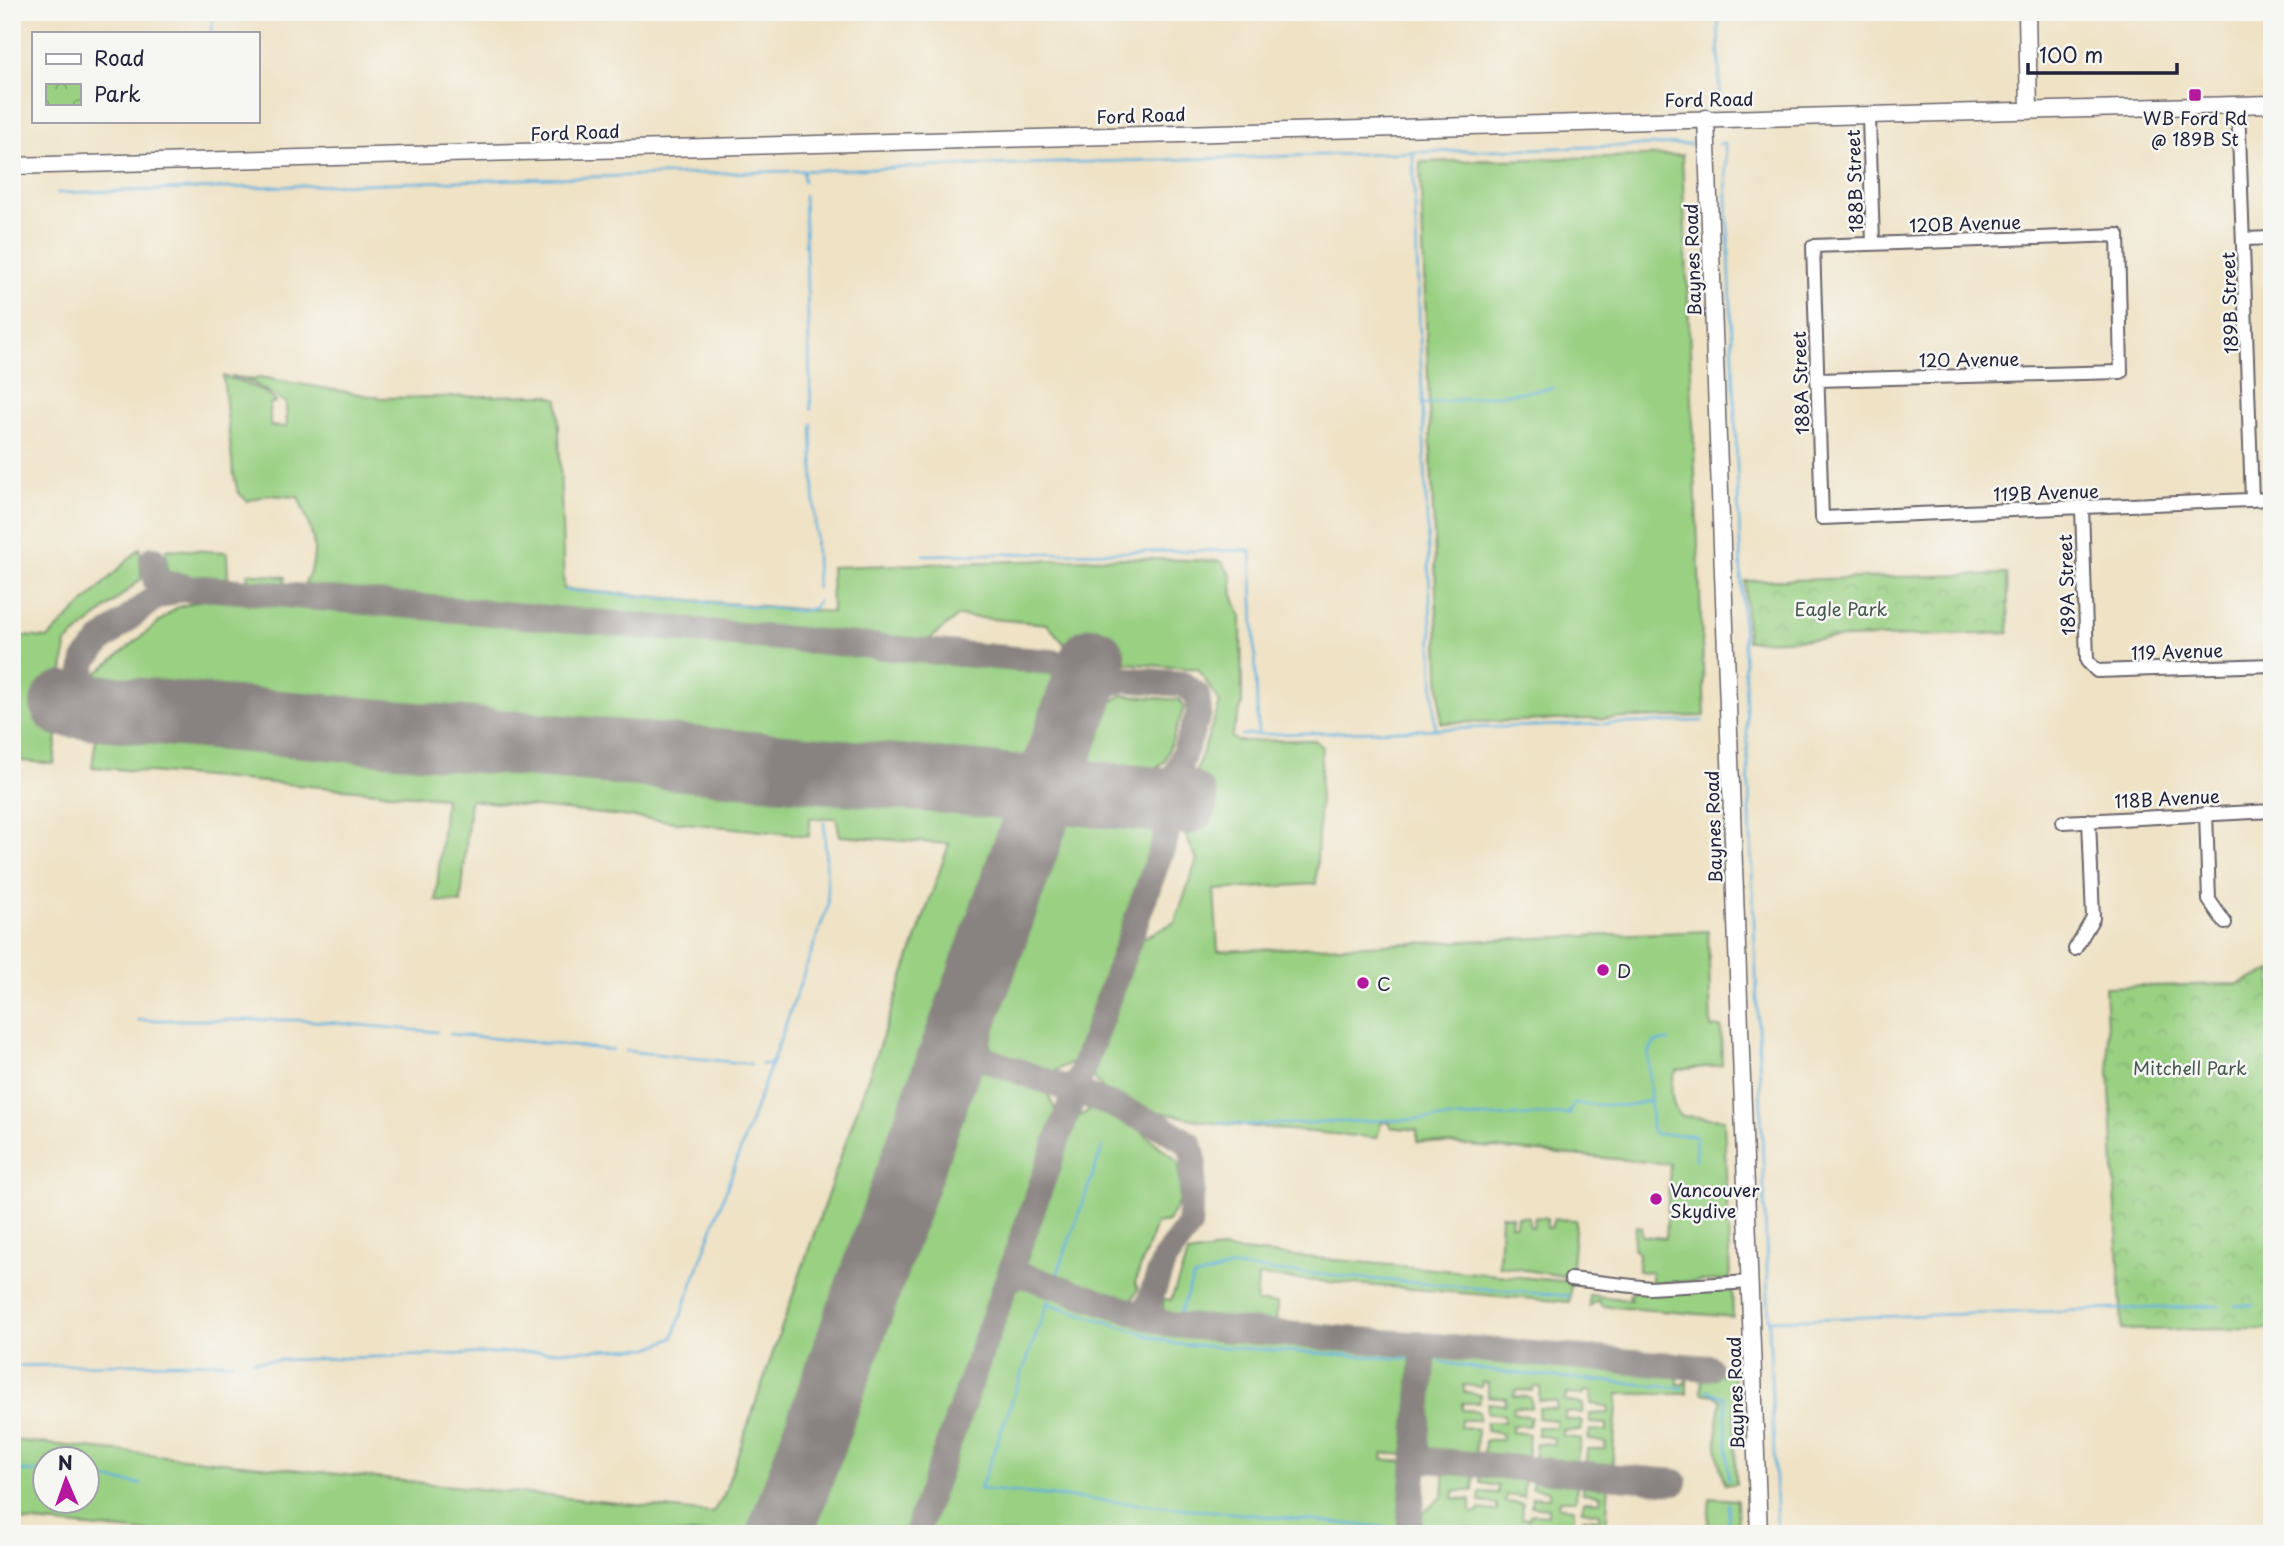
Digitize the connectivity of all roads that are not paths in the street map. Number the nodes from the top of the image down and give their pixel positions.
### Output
1 (2026, 12) edge
2 (2272, 104) edge
3 (2238, 105) junction
4 (2029, 111) junction
5 (1706, 118) junction
6 (1869, 118) junction
7 (12, 166) edge
8 (2272, 238) edge
9 (2245, 239) junction
10 (1873, 244) junction
11 (1813, 246) joint
12 (2121, 372) joint
13 (1817, 380) junction
14 (2272, 499) edge
15 (2252, 500) junction
16 (2082, 508) junction
17 (1822, 518) joint
18 (2087, 661) joint
19 (2272, 665) edge
20 (2272, 811) edge
21 (2206, 813) junction
22 (2089, 820) junction
23 (2063, 822) dead end
24 (2225, 923) dead end
25 (2074, 949) dead end
26 (1571, 1279) dead end
27 (1750, 1282) junction
28 (1759, 1534) edge

1 - 4 main road
2 - 3 main road, Ford Road
3 - 4 main road, Ford Road
3 - 9 street, 189B Street
4 - 6 main road, Ford Road
5 - 6 main road, Ford Road
5 - 7 main road, Ford Road
5 - 27 main road, Baynes Road
6 - 10 street, 188B Street
8 - 9 street
9 - 15 street, 189B Street
10 - 11 street, 120B Avenue
10 - 12 street, 120B Avenue
11 - 13 street, 188A Street
12 - 13 street, 120 Avenue
13 - 17 street, 188A Street
14 - 15 street, 119B Avenue
15 - 16 street, 119B Avenue
16 - 17 street, 119B Avenue
16 - 18 street, 189A Street
18 - 19 street, 119 Avenue
20 - 21 street, 118B Avenue
21 - 22 street, 118B Avenue
21 - 24 street
22 - 23 street, 118B Avenue
22 - 25 street
26 - 27 street
27 - 28 main road, Baynes Road

